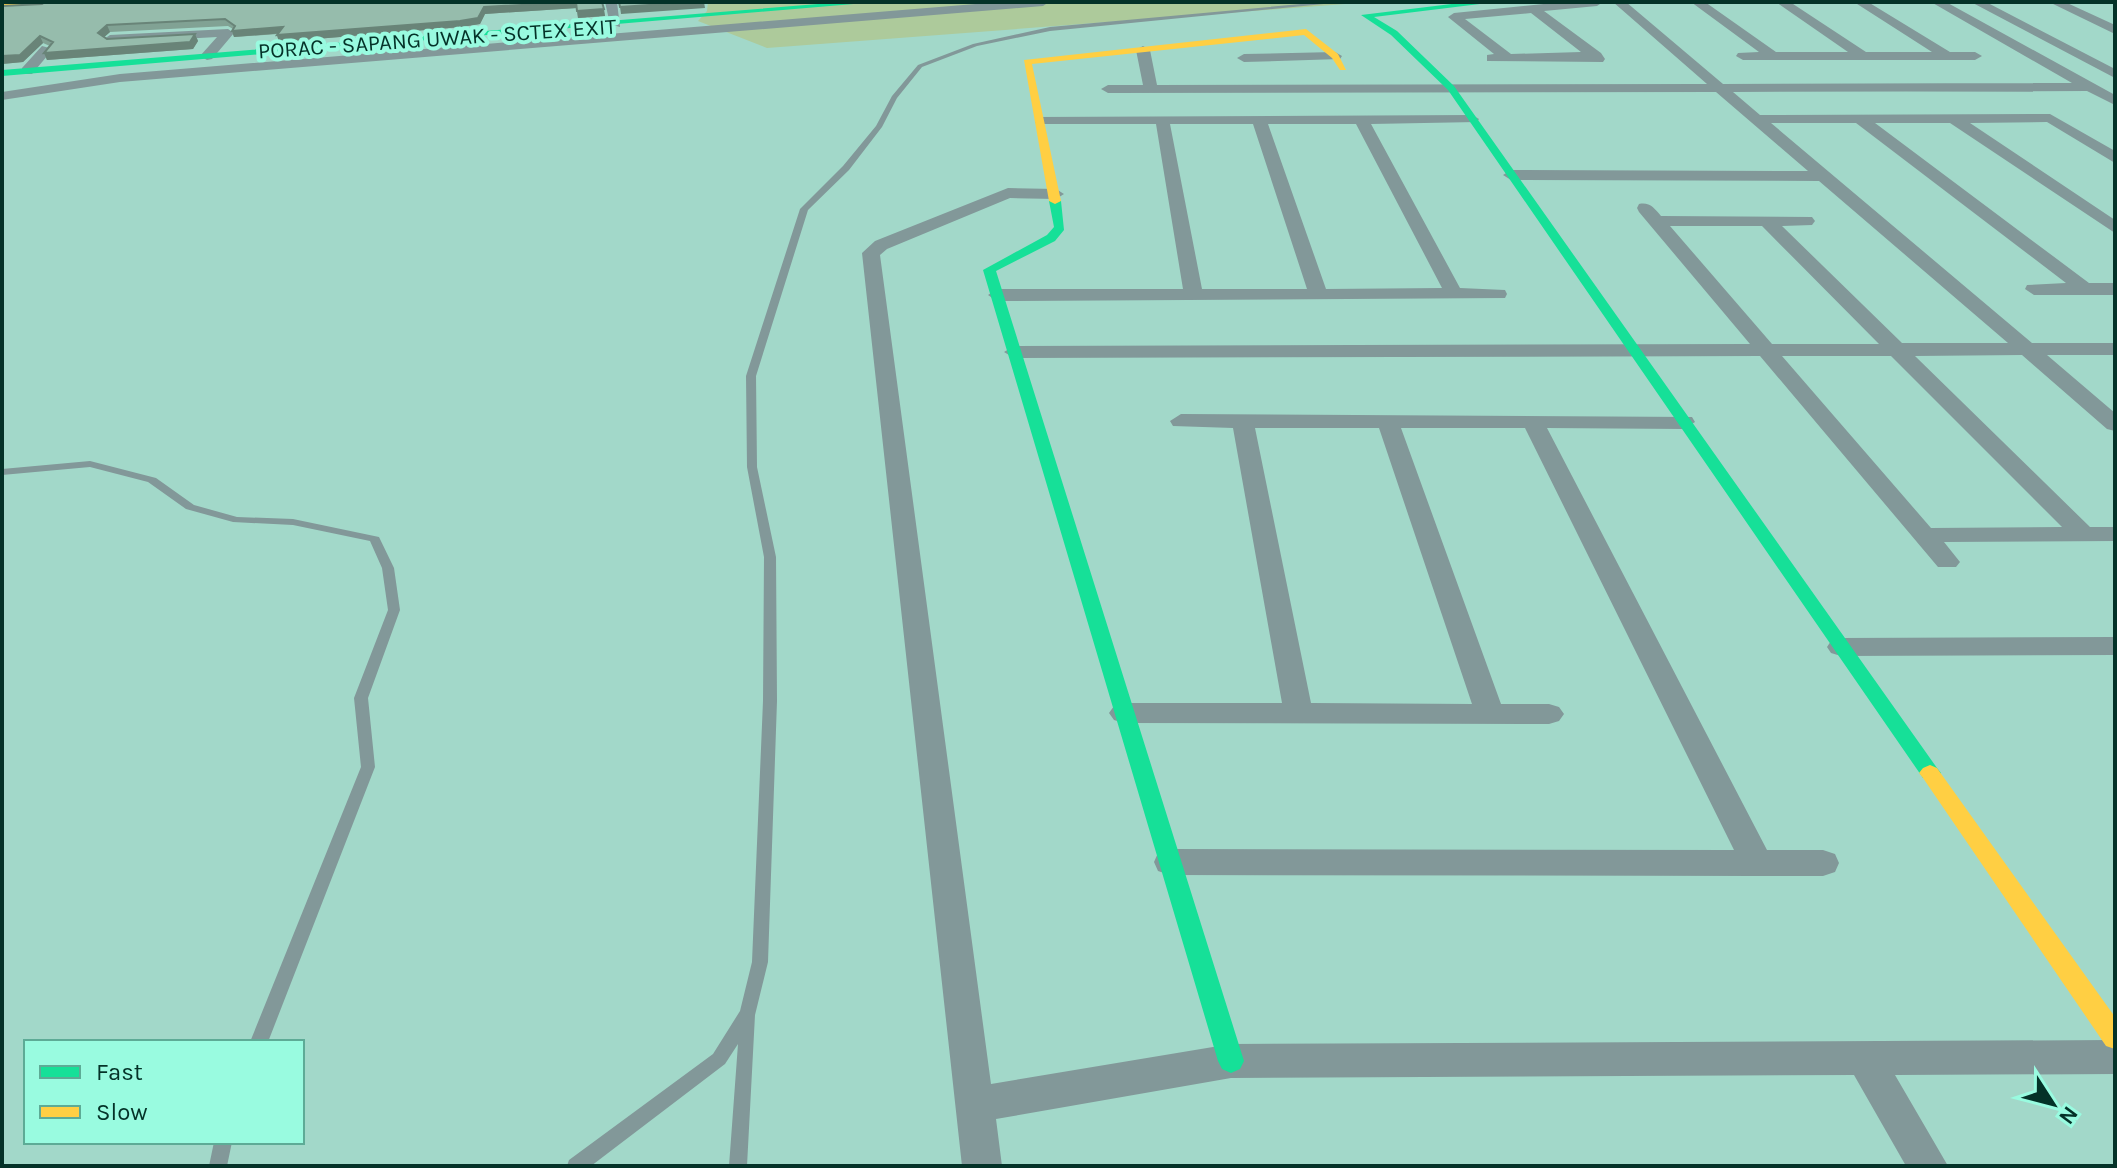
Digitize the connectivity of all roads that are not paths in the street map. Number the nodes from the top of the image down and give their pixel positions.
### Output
1 (45, 2) edge
2 (611, 2) edge
3 (873, 2) edge
4 (1043, 2) edge
5 (1341, 2) edge
6 (1492, 2) edge
7 (1597, 2) edge
8 (1619, 2) edge
9 (1697, 2) edge
10 (1782, 2) edge
11 (1860, 2) edge
12 (1937, 2) edge
13 (1977, 2) edge
14 (2055, 2) edge
15 (2, 5) edge
16 (1534, 9) junction
17 (616, 24) junction
18 (2115, 30) edge
19 (110, 39) edge
20 (1237, 40) junction
21 (47, 49) edge
22 (1143, 50) junction
23 (207, 56) junction
24 (1596, 56) junction
25 (1743, 56) dead end
26 (1773, 56) junction
27 (1863, 56) junction
28 (1947, 56) junction
29 (1975, 56) dead end
30 (1487, 58) dead end
31 (1508, 58) junction
32 (1339, 62) joint
33 (1606, 68) dead end
34 (27, 71) junction
35 (2, 73) edge
36 (2115, 74) edge
37 (2091, 87) junction
38 (1451, 88) junction
39 (1720, 88) junction
40 (1108, 89) dead end
41 (1151, 89) junction
42 (2, 96) edge
43 (2115, 101) edge
44 (1953, 118) junction
45 (1259, 119) junction
46 (1361, 119) junction
47 (1472, 119) junction
48 (1757, 119) junction
49 (1860, 119) junction
50 (1040, 120) junction
51 (1163, 124) dead end
52 (2115, 158) edge
53 (1511, 175) junction
54 (1824, 176) junction
55 (1056, 194) junction
56 (1767, 221) junction
57 (1806, 221) dead end
58 (2115, 228) edge
59 (2034, 289) dead end
60 (2085, 289) junction
61 (2115, 289) edge
62 (1193, 294) junction
63 (1318, 294) junction
64 (1454, 294) junction
65 (1498, 294) dead end
66 (997, 295) junction
67 (1896, 349) junction
68 (2027, 349) junction
69 (2115, 349) edge
70 (1634, 350) junction
71 (1766, 350) junction
72 (1014, 352) junction
73 (2113, 420) edge
74 (1181, 421) dead end
75 (1243, 421) junction
76 (1388, 422) junction
77 (1533, 422) junction
78 (1684, 422) junction
79 (2, 472) edge
80 (2083, 534) junction
81 (2115, 534) edge
82 (1924, 535) junction
83 (1947, 562) dead end
84 (2115, 646) edge
85 (1841, 647) junction
86 (1124, 713) junction
87 (1298, 713) junction
88 (1490, 713) junction
89 (1549, 714) dead end
90 (1170, 862) junction
91 (1757, 863) junction
92 (1823, 863) dead end
93 (748, 1013) junction
94 (2115, 1038) edge
95 (260, 1040) edge
96 (2115, 1057) edge
97 (1864, 1058) junction
98 (1231, 1061) junction
99 (973, 1105) junction
100 (223, 1144) edge
101 (218, 1166) edge
102 (576, 1166) edge
103 (738, 1166) edge
104 (982, 1166) edge
105 (1928, 1166) edge

1 - 15 street
2 - 17 street
3 - 17 street, PORAC - SAPANG UWAK - SCTEX EXIT
4 - 42 street
5 - 93 lane
6 - 38 street
7 - 16 street
8 - 39 street
9 - 26 street
10 - 27 street
11 - 28 street
12 - 37 street
13 - 36 street
14 - 18 street
16 - 24 street
16 - 31 street
17 - 23 street, PORAC - SAPANG UWAK - SCTEX EXIT
19 - 23 street
20 - 22 street
20 - 32 street
20 - 32 street
21 - 34 street
22 - 41 street
22 - 50 street
23 - 34 street, PORAC - SAPANG UWAK - SCTEX EXIT
24 - 31 street
24 - 33 street
25 - 26 street
26 - 27 street
27 - 28 street
28 - 29 street
30 - 31 street
34 - 35 street, PORAC - SAPANG UWAK - SCTEX EXIT
37 - 39 street
37 - 43 street
38 - 39 street
38 - 41 street
38 - 47 street
39 - 48 street
40 - 41 street
44 - 49 street
44 - 52 street
44 - 58 street
45 - 46 street
45 - 50 street
45 - 63 street
46 - 47 street
46 - 64 street
47 - 53 street
48 - 49 street
48 - 54 street
49 - 60 street
50 - 55 street
51 - 62 street
53 - 54 street
53 - 70 street
54 - 68 street
55 - 66 street
55 - 99 street
56 - 57 street
56 - 67 street
56 - 71 street
59 - 60 street
60 - 61 street
62 - 63 street
62 - 66 street
63 - 64 street
64 - 65 street
66 - 72 street
67 - 68 street
67 - 71 street
67 - 80 street
68 - 69 street
68 - 73 street
70 - 71 street
70 - 72 street
70 - 78 street
71 - 82 street
72 - 86 street
74 - 75 street
75 - 76 street
75 - 87 street
76 - 77 street
76 - 88 street
77 - 78 street
77 - 91 street
78 - 85 street
79 - 95 lane
80 - 81 street
80 - 82 street
82 - 83 street
84 - 85 street
85 - 94 street
86 - 87 street
86 - 90 street
87 - 88 street
88 - 89 street
90 - 91 street
90 - 98 street
91 - 92 street
93 - 102 lane
93 - 103 lane
96 - 97 street
97 - 98 street
97 - 105 street
98 - 99 street
99 - 104 street
100 - 101 lane

